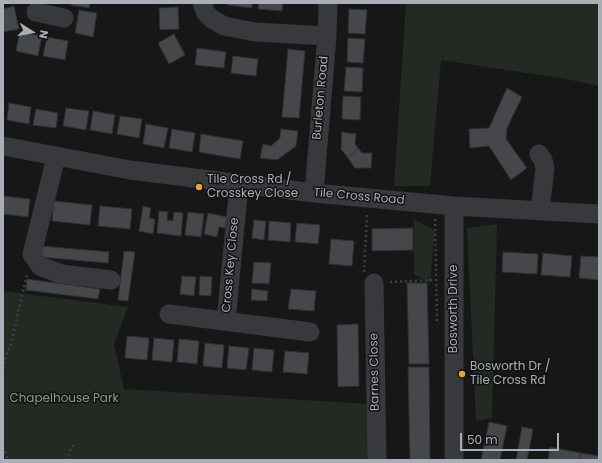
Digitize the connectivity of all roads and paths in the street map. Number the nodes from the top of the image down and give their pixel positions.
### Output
1 (202, 3) edge
2 (328, 3) edge
3 (327, 36) junction
4 (3, 146) edge
5 (539, 154) dead end
6 (56, 156) junction
7 (239, 184) junction
8 (314, 194) junction
9 (368, 198) junction
10 (435, 204) junction
11 (454, 206) junction
12 (540, 211) junction
13 (599, 214) edge
14 (111, 280) dead end
15 (374, 283) junction
16 (22, 293) dead end
17 (169, 314) dead end
18 (226, 321) junction
19 (310, 332) dead end
20 (3, 369) edge
21 (73, 445) dead end
22 (3, 447) edge
23 (9, 460) edge
24 (66, 460) edge
25 (377, 460) edge
26 (454, 460) edge

1 - 3 street
2 - 3 street, Burleton Road
3 - 8 street, Burleton Road
4 - 6 street, Tile Cross Road
5 - 12 street
6 - 7 street, Tile Cross Road
6 - 14 street
7 - 8 street, Tile Cross Road
7 - 18 street, Cross Key Close
8 - 9 street, Tile Cross Road
9 - 10 street, Tile Cross Road
9 - 15 path
10 - 11 street, Tile Cross Road
10 - 15 path
11 - 12 street, Tile Cross Road
11 - 26 street, Bosworth Drive
12 - 13 street, Tile Cross Road
15 - 25 street, Barnes Close
16 - 20 path
17 - 18 street
18 - 19 street
21 - 24 path
22 - 23 path

